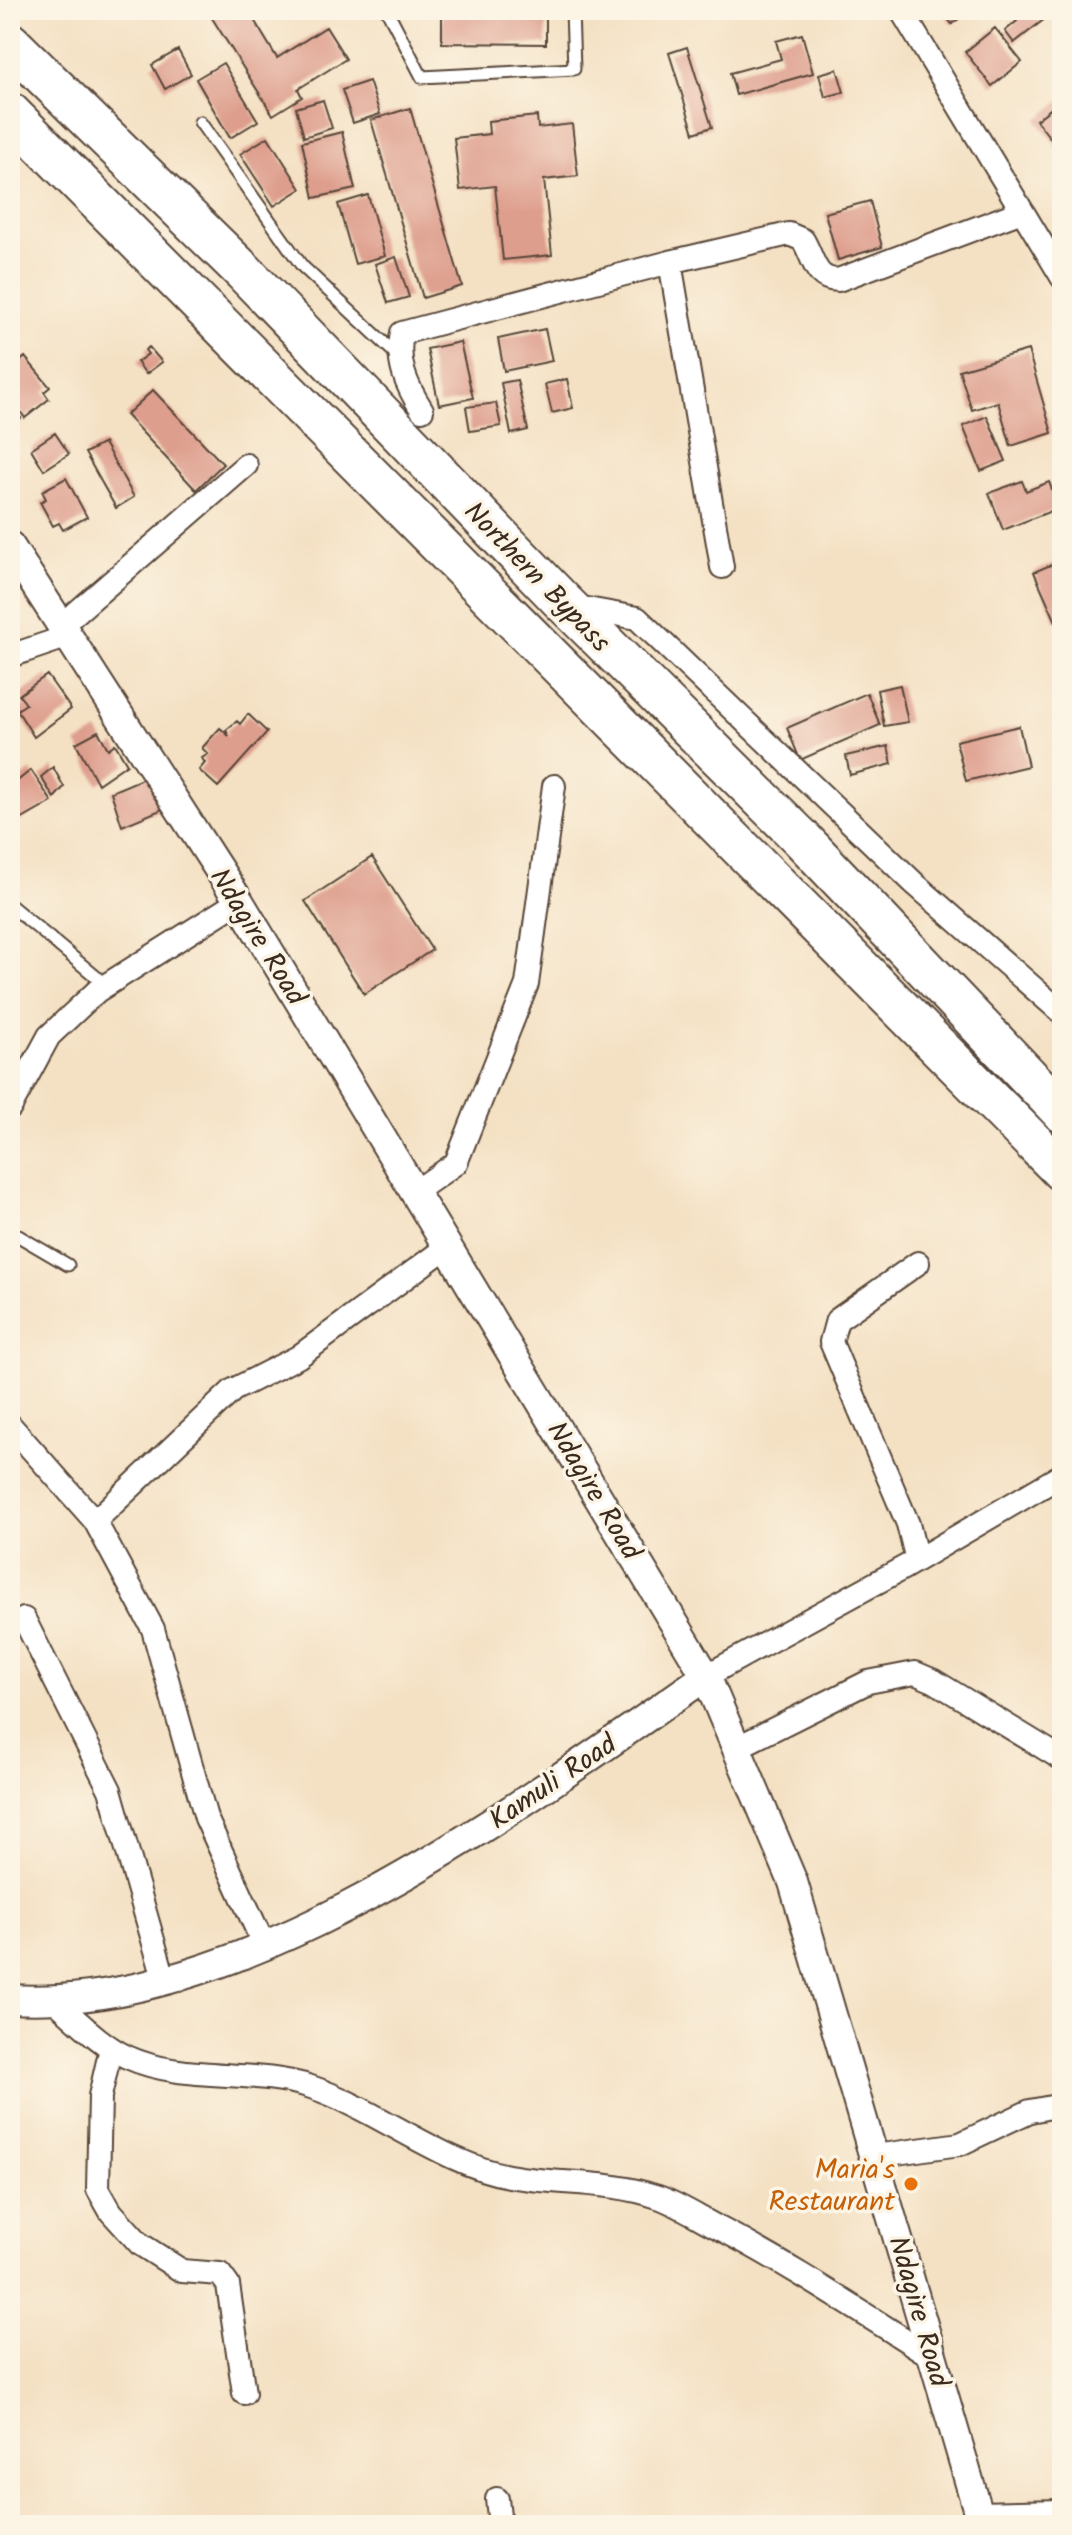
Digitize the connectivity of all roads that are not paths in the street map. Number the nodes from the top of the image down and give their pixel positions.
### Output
1 (387, 10) edge
2 (572, 10) edge
3 (901, 10) edge
4 (10, 43) edge
5 (10, 113) edge
6 (200, 122) dead end
7 (1022, 211) junction
8 (670, 262) junction
9 (1062, 277) edge
10 (397, 355) junction
11 (422, 410) dead end
12 (246, 465) dead end
13 (10, 546) edge
14 (722, 567) dead end
15 (566, 605) junction
16 (66, 631) junction
17 (10, 656) edge
18 (554, 786) dead end
19 (239, 901) junction
20 (10, 905) edge
21 (106, 985) junction
22 (1062, 1013) edge
23 (10, 1108) edge
24 (1062, 1112) edge
25 (1062, 1171) edge
26 (415, 1192) junction
27 (10, 1231) edge
28 (448, 1246) junction
29 (918, 1263) dead end
30 (68, 1265) dead end
31 (10, 1425) edge
32 (1062, 1475) edge
33 (95, 1521) junction
34 (917, 1560) junction
35 (24, 1619) dead end
36 (706, 1676) junction
37 (738, 1747) junction
38 (1062, 1759) edge
39 (264, 1945) junction
40 (165, 1982) junction
41 (10, 1999) edge
42 (56, 2002) junction
43 (111, 2048) junction
44 (1062, 2105) edge
45 (875, 2156) junction
46 (934, 2358) junction
47 (244, 2393) dead end
48 (497, 2499) dead end
49 (1062, 2511) edge
50 (980, 2519) edge
51 (500, 2525) edge

1 - 2 lane
3 - 7 street
4 - 15 highway, Northern Bypass
5 - 25 highway, Northern Bypass
6 - 10 lane
7 - 8 street
7 - 9 street
8 - 10 street
8 - 14 street
10 - 11 street
12 - 16 street
13 - 16 street, Ndagire Road
15 - 22 street
15 - 24 highway, Northern Bypass
16 - 17 street
16 - 19 street, Ndagire Road
18 - 26 street
19 - 21 street
19 - 26 street, Ndagire Road
20 - 21 lane
21 - 23 street
26 - 28 street, Ndagire Road
27 - 30 lane
28 - 33 street
28 - 36 street, Ndagire Road
29 - 34 street
31 - 33 street
32 - 34 street, Kamuli Road
33 - 39 street
34 - 36 street, Kamuli Road
35 - 40 street
36 - 37 street, Ndagire Road
36 - 39 street, Kamuli Road
37 - 38 street
37 - 45 street, Ndagire Road
39 - 40 street, Kamuli Road
40 - 42 street, Kamuli Road
41 - 42 street, Kamuli Road
42 - 43 street
43 - 46 street
43 - 47 street
44 - 45 street
45 - 46 street, Ndagire Road
46 - 50 street, Ndagire Road
48 - 51 street
49 - 50 street

